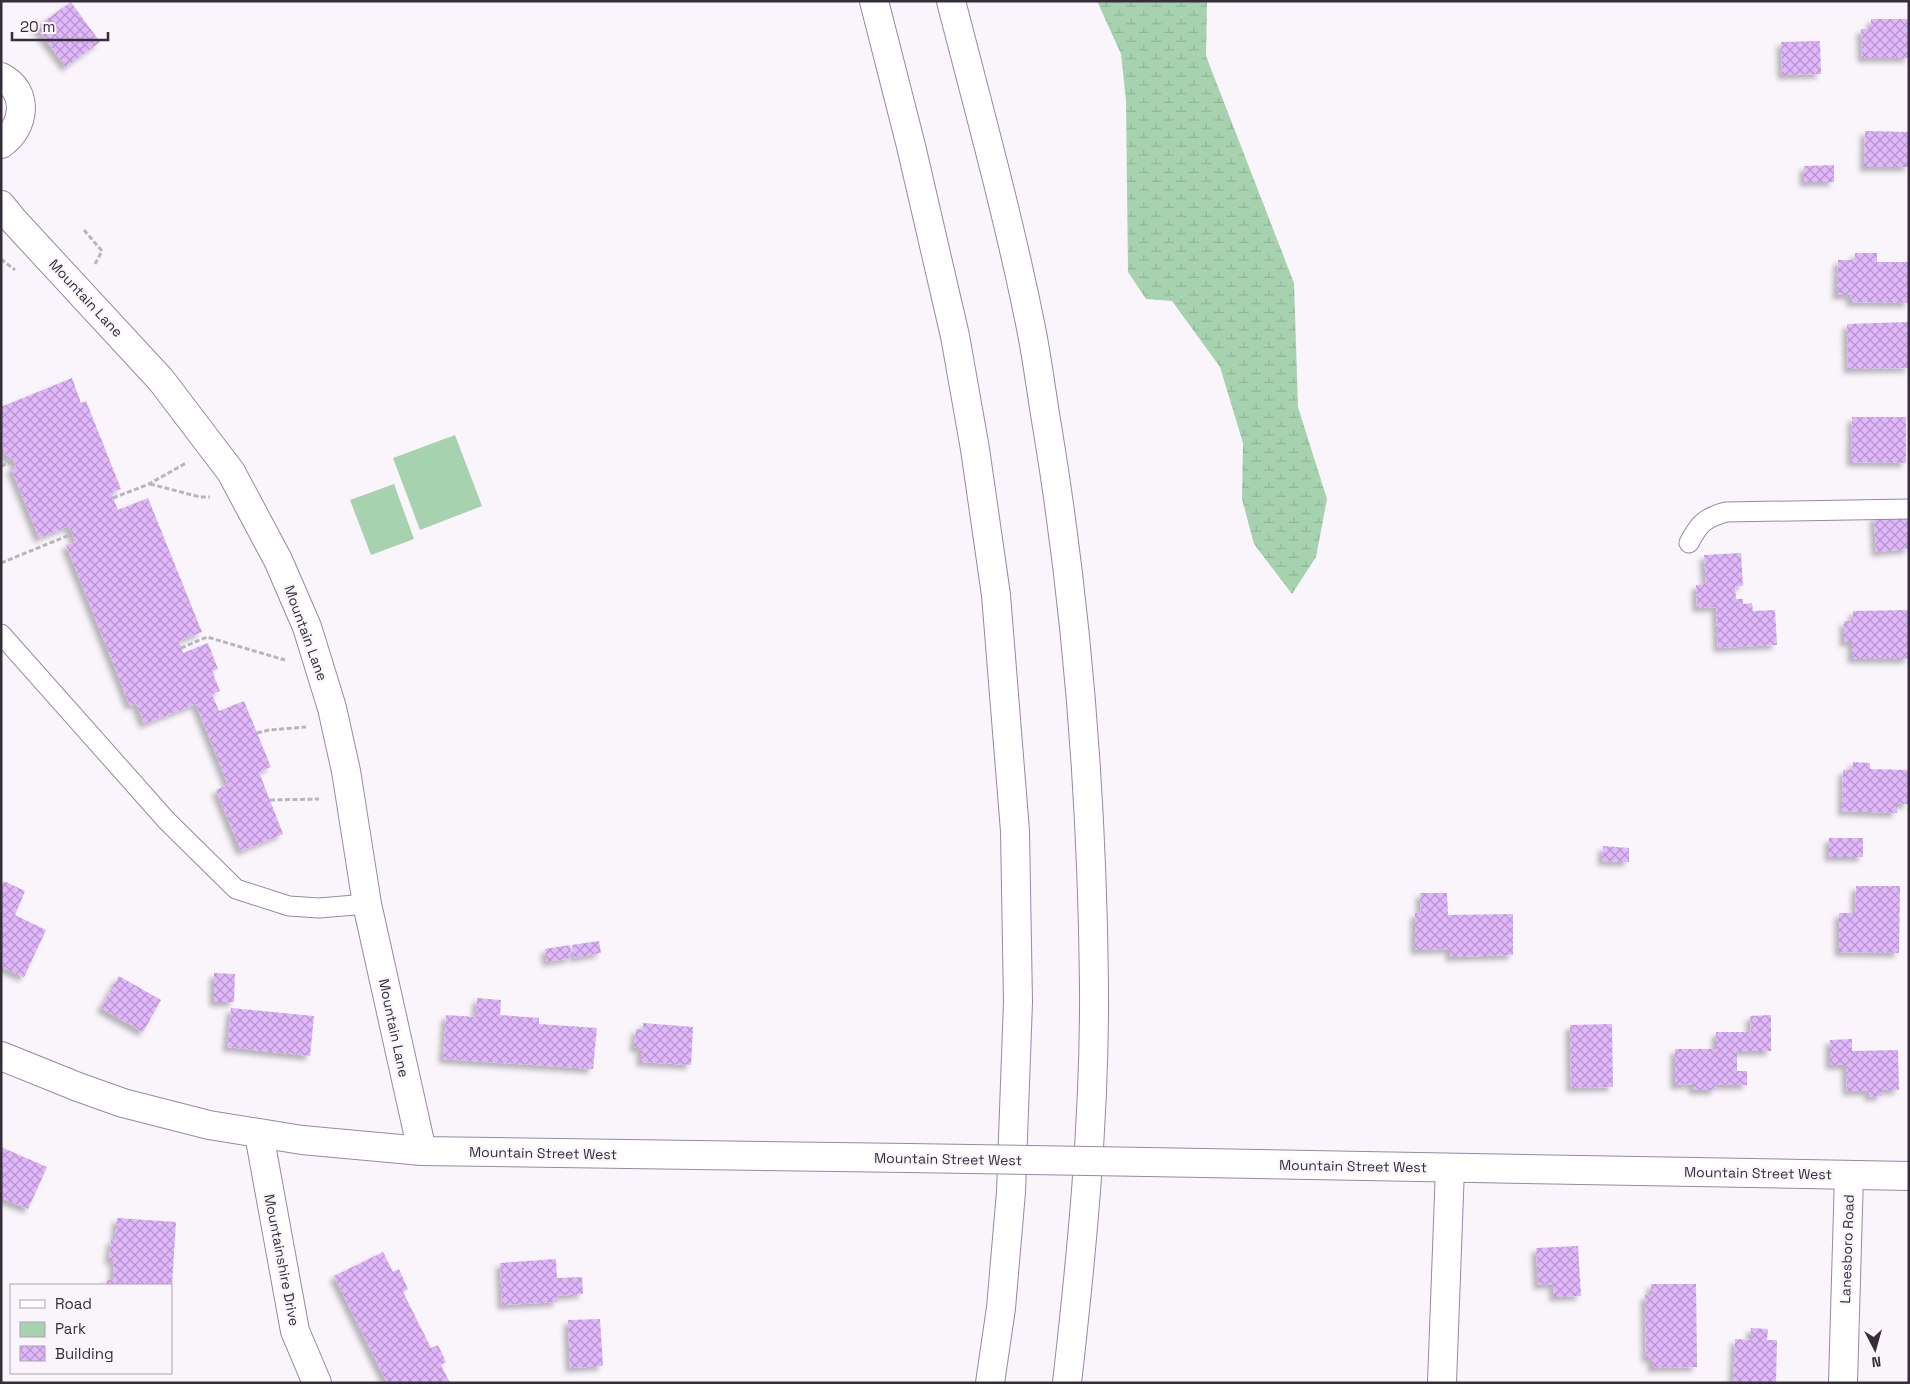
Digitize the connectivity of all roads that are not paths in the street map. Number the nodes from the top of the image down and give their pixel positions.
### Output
1 (874, 1) edge
2 (951, 1) edge
3 (1, 77) edge
4 (1, 144) edge
5 (1, 205) edge
6 (1909, 509) edge
7 (1689, 544) dead end
8 (1, 634) edge
9 (367, 904) junction
10 (1, 1056) edge
11 (259, 1134) junction
12 (422, 1151) junction
13 (1450, 1168) junction
14 (1849, 1174) junction
15 (1909, 1176) edge
16 (317, 1383) edge
17 (990, 1383) edge
18 (1066, 1383) edge
19 (1442, 1383) edge
20 (1843, 1383) edge

1 - 17 main road
2 - 18 main road
3 - 4 main road
5 - 9 main road, Mountain Lane
6 - 7 lane
8 - 9 lane
9 - 12 main road, Mountain Lane
10 - 11 main road, Mountain Street West
11 - 12 main road, Mountain Street West
11 - 16 main road, Mountainshire Drive
12 - 13 main road, Mountain Street West, bridge
13 - 14 main road, Mountain Street West
13 - 19 main road
14 - 15 main road, Mountain Street West
14 - 20 main road, Lanesboro Road

